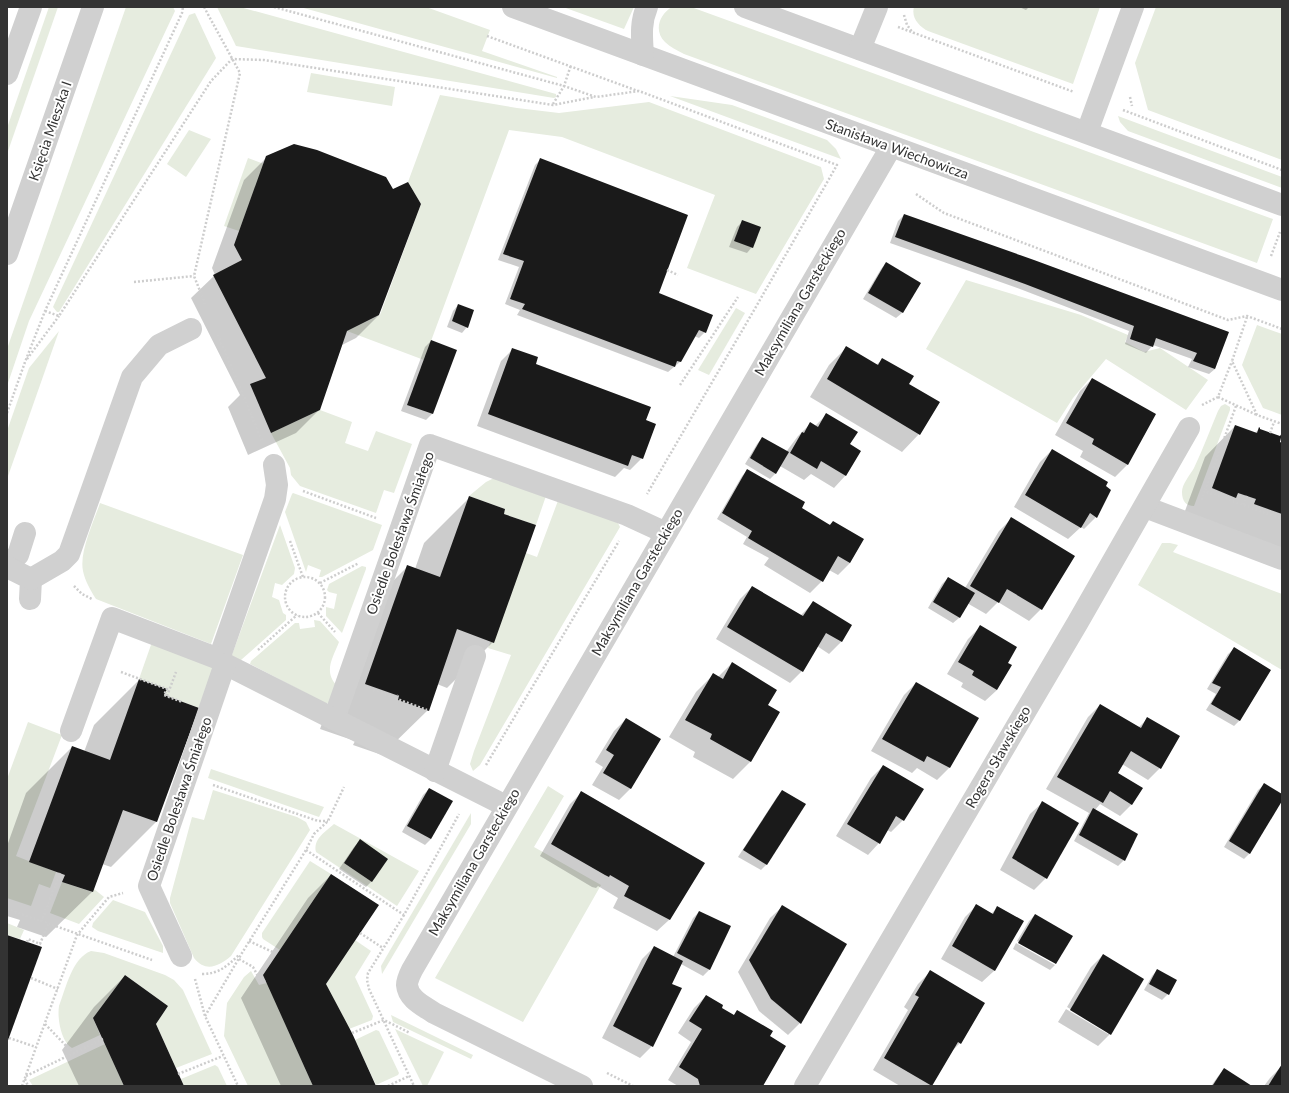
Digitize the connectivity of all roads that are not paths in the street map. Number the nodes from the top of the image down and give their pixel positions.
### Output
1 (31, 7) edge
2 (93, 7) edge
3 (513, 7) edge
4 (647, 7) edge
5 (745, 7) edge
6 (877, 7) edge
7 (1133, 7) edge
8 (860, 49) junction
9 (643, 55) junction
10 (7, 74) edge
11 (1087, 132) junction
12 (891, 147) junction
13 (1282, 204) edge
14 (7, 254) edge
15 (1282, 290) edge
16 (191, 329) dead end
17 (1190, 428) road end
18 (275, 475) road end
19 (1144, 507) junction
20 (25, 533) dead end
21 (666, 533) junction
22 (1282, 559) edge
23 (7, 564) edge
24 (7, 567) edge
25 (475, 656) dead end
26 (227, 664) junction
27 (334, 719) junction
28 (71, 731) dead end
29 (435, 771) junction
30 (506, 806) junction
31 (181, 956) road end
32 (557, 1080) edge
33 (582, 1086) edge
34 (806, 1086) edge

1 - 10 street
2 - 14 street, Księcia Mieszka I
3 - 9 street, Stanisława Wiechowicza
4 - 9 street
5 - 8 street
6 - 8 street
7 - 11 street
8 - 11 street
9 - 12 street, Stanisława Wiechowicza
11 - 13 street
12 - 15 street, Stanisława Wiechowicza
12 - 21 street, Maksymiliana Garsteckiego
16 - 24 street
17 - 19 street, Rogera Sławskiego
18 - 26 street, Osiedle Bolesława Śmiałego
19 - 22 street
19 - 34 street, Rogera Sławskiego
20 - 23 street
21 - 27 street, Osiedle Bolesława Śmiałego
21 - 30 street, Maksymiliana Garsteckiego
25 - 29 street
26 - 27 street
26 - 28 street
26 - 31 street, Osiedle Bolesława Śmiałego
27 - 29 street
29 - 30 street
30 - 32 street, Maksymiliana Garsteckiego
32 - 33 street, Maksymiliana Garsteckiego

